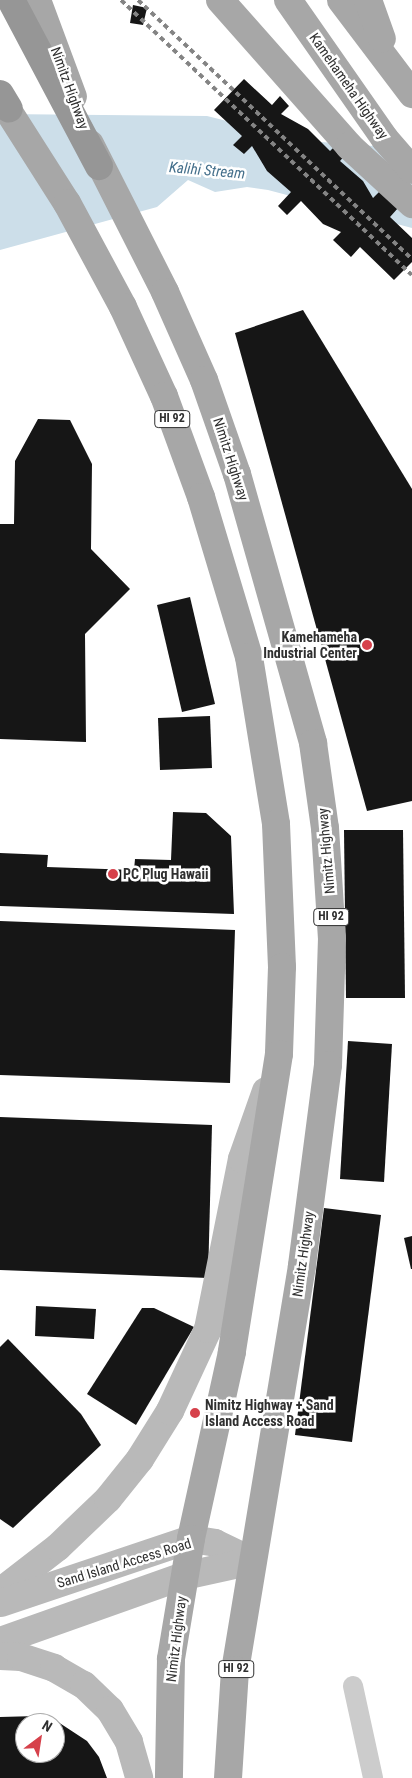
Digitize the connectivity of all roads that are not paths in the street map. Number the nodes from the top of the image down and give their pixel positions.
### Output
1 (12, 0) edge
2 (36, 0) edge
3 (220, 0) edge
4 (288, 0) edge
5 (341, 0) edge
6 (368, 0) edge
7 (63, 85) junction
8 (407, 86) edge
9 (3, 100) edge
10 (99, 166) joint
11 (412, 170) edge
12 (412, 204) edge
13 (279, 1054) junction
14 (191, 1539) junction
15 (252, 1561) junction
16 (184, 1576) junction
17 (0, 1592) edge
18 (0, 1603) edge
19 (0, 1641) edge
20 (0, 1656) edge
21 (353, 1686) dead end
22 (139, 1778) edge
23 (169, 1778) edge
24 (228, 1778) edge
25 (373, 1778) edge

1 - 7 highway
2 - 7 main road, Nimitz Highway
3 - 12 main road
4 - 11 main road, Kamehameha Highway
5 - 8 main road
6 - 8 main road
7 - 10 highway
9 - 13 main road, Nimitz Highway / HI 92
10 - 15 main road, Nimitz Highway / HI 92
13 - 14 main road, Nimitz Highway / HI 92
13 - 17 main road
14 - 15 main road, Sand Island Access Road
14 - 16 main road, Nimitz Highway / HI 92
14 - 18 main road, Sand Island Access Road
15 - 16 main road
15 - 24 main road, Nimitz Highway / HI 92
16 - 19 main road
16 - 23 main road, Nimitz Highway / HI 92
20 - 22 main road
21 - 25 street

